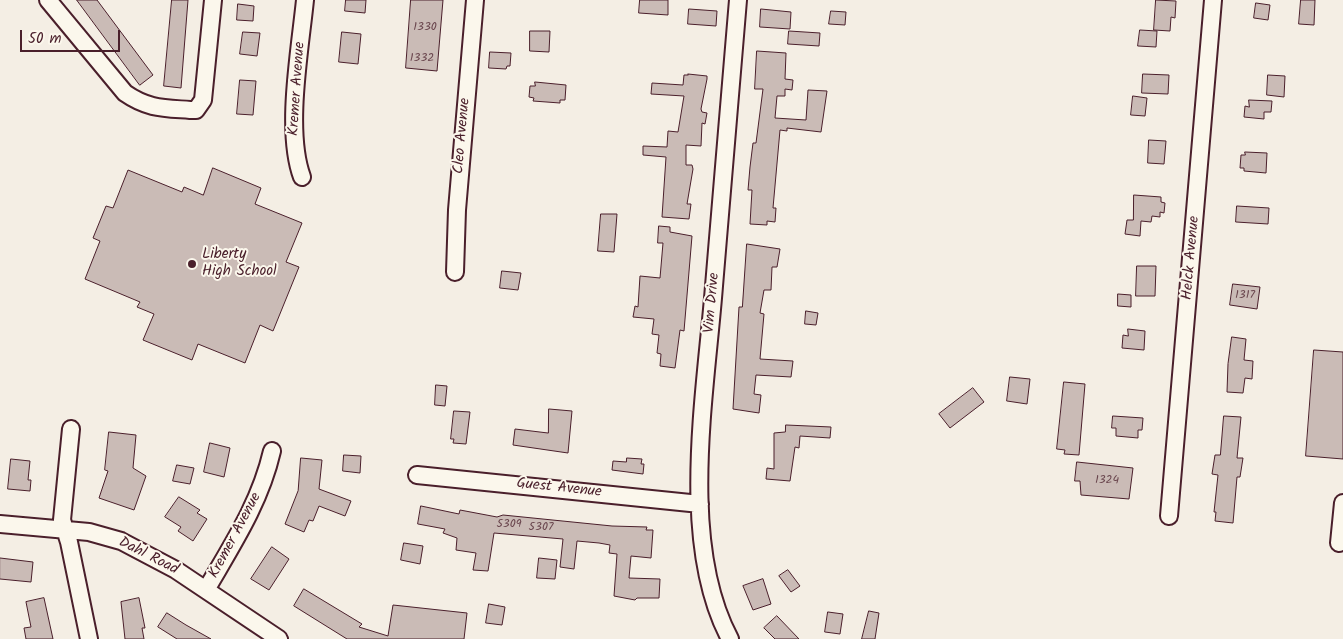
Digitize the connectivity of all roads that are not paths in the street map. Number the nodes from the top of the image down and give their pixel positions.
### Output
1 (48, 0) edge
2 (213, 0) edge
3 (305, 0) edge
4 (475, 0) edge
5 (738, 0) edge
6 (1213, 0) edge
7 (302, 177) dead end
8 (455, 272) dead end
9 (71, 429) dead end
10 (272, 452) dead end
11 (417, 475) dead end
12 (1343, 503) edge
13 (700, 504) junction
14 (1169, 516) dead end
15 (0, 524) edge
16 (64, 531) junction
17 (1339, 542) dead end
18 (206, 590) junction
19 (89, 639) edge
20 (279, 639) edge
21 (730, 639) edge

1 - 2 street
3 - 7 street, Kremer Avenue
4 - 8 street, Cleo Avenue
5 - 13 street, Vim Drive
6 - 14 street, Helck Avenue
9 - 16 street
10 - 18 street, Kremer Avenue
11 - 13 street, Guest Avenue
12 - 17 street
13 - 21 street, Vim Drive
15 - 16 street, Dahl Road
16 - 18 street, Dahl Road
16 - 19 street
18 - 20 street, Dahl Road

